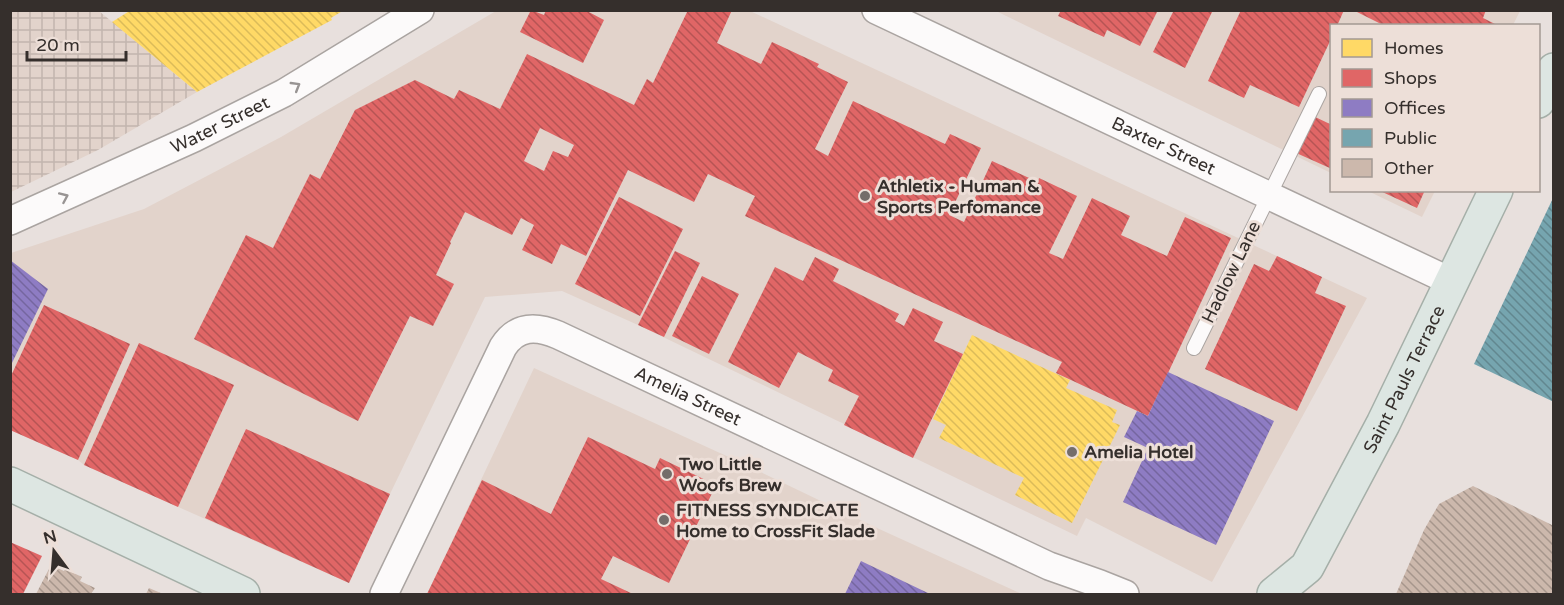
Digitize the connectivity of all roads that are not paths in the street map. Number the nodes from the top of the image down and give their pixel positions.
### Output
1 (420, 10) edge
2 (876, 10) edge
3 (1554, 70) edge
4 (1319, 94) dead end
5 (1540, 99) edge
6 (1495, 192) edge
7 (1268, 196) junction
8 (10, 221) edge
9 (1452, 282) junction
10 (1194, 348) dead end
11 (10, 484) edge
12 (1305, 581) edge
13 (243, 594) edge
14 (384, 594) edge
15 (1125, 594) edge
16 (1274, 594) edge

8 -> 1 street, Water Street
2 - 7 street, Baxter Street
3 - 5 highway
4 - 7 lane, Hadlow Lane
6 - 9 highway, Saint Pauls Terrace
7 - 9 street, Baxter Street
7 - 10 lane, Hadlow Lane
9 - 12 highway, Saint Pauls Terrace
11 - 13 highway
12 - 16 highway, Saint Pauls Terrace
14 - 15 street, Amelia Street

